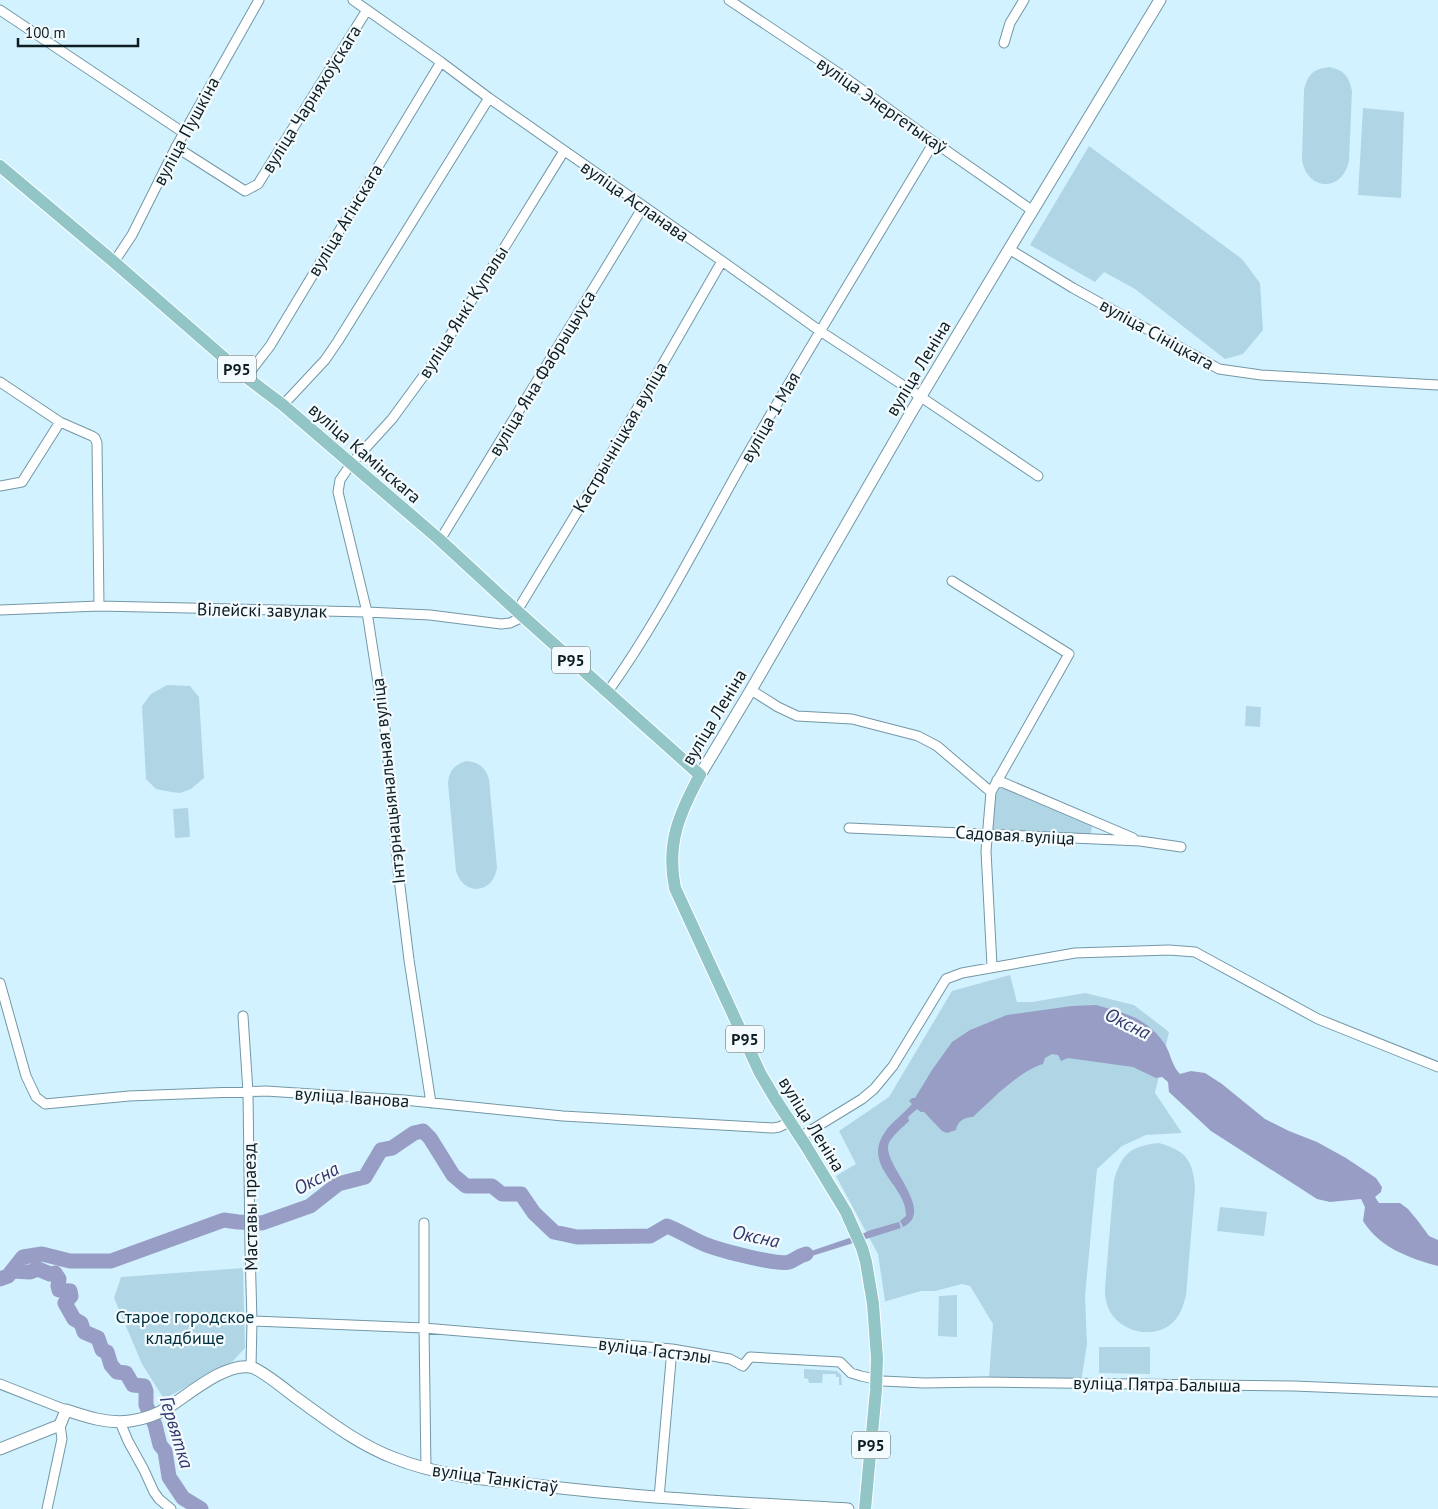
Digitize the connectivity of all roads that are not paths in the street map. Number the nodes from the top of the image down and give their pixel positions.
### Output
1 (258, 0) edge
2 (353, 0) edge
3 (730, 0) edge
4 (1024, 0) edge
5 (1160, 0) edge
6 (0, 10) edge
7 (367, 10) junction
8 (1004, 43) dead end
9 (441, 62) junction
10 (489, 98) junction
11 (184, 132) junction
12 (934, 142) junction
13 (176, 147) junction
14 (564, 151) junction
15 (0, 166) edge
16 (643, 207) junction
17 (1033, 211) junction
18 (1009, 250) junction
19 (722, 261) junction
20 (114, 262) junction
21 (820, 331) junction
22 (246, 377) junction
23 (0, 382) edge
24 (1438, 385) edge
25 (921, 397) junction
26 (283, 405) junction
27 (60, 422) junction
28 (351, 464) junction
29 (1038, 476) dead end
30 (0, 486) edge
31 (440, 540) junction
32 (952, 581) dead end
33 (99, 606) junction
34 (0, 610) edge
35 (367, 612) junction
36 (520, 614) junction
37 (751, 690) junction
38 (607, 693) junction
39 (700, 775) junction
40 (997, 780) junction
41 (991, 792) junction
42 (849, 828) dead end
43 (987, 833) junction
44 (1140, 841) junction
45 (1181, 847) dead end
46 (992, 966) junction
47 (0, 983) edge
48 (243, 1016) dead end
49 (1438, 1067) edge
50 (248, 1092) junction
51 (432, 1103) junction
52 (790, 1122) junction
53 (800, 1137) junction
54 (424, 1223) dead end
55 (252, 1321) junction
56 (424, 1328) junction
57 (672, 1350) junction
58 (251, 1367) junction
59 (876, 1380) junction
60 (0, 1384) edge
61 (1438, 1392) edge
62 (66, 1410) junction
63 (120, 1422) junction
64 (60, 1425) junction
65 (0, 1449) edge
66 (426, 1469) junction
67 (664, 1502) edge
68 (47, 1509) edge
69 (171, 1509) edge
70 (848, 1509) edge
71 (865, 1509) edge

1 - 11 street, вуліца Пушкіна
2 - 7 street, вуліца Асланава
3 - 12 street, вуліца Энергетыкаў
4 - 8 street
5 - 17 street, вуліца Леніна
6 - 11 street
7 - 9 street, вуліца Асланава
7 - 13 street, вуліца Чарняхоўскага
9 - 10 street, вуліца Асланава
9 - 22 street, вуліца Агінскага
10 - 14 street, вуліца Асланава
10 - 26 street
11 - 13 street, вуліца Пушкіна
12 - 17 street, вуліца Энергетыкаў
12 - 21 street, вуліца 1 Мая
13 - 20 street, вуліца Пушкіна
14 - 16 street, вуліца Асланава
14 - 28 street, вуліца Янкі Купалы
15 - 20 main road, вуліца Камінскага / Р95
16 - 19 street, вуліца Асланава
16 - 31 street, вуліца Яна Фабрыцыуса
17 - 18 street, вуліца Леніна
18 - 24 street, вуліца Сініцкага
18 - 25 street, вуліца Леніна
19 - 21 street, вуліца Асланава
19 - 36 street, Кастрычніцкая вуліца
20 - 22 main road, вуліца Камінскага / Р95
21 - 25 street, вуліца Асланава
21 - 38 street, вуліца 1 Мая
22 - 26 main road, вуліца Камінскага / Р95
23 - 27 street
25 - 29 street, вуліца Асланава
25 - 37 street, вуліца Леніна
26 - 28 main road, вуліца Камінскага / Р95
27 - 30 street
27 - 33 street
28 - 31 main road, вуліца Камінскага / Р95
28 - 35 street, Інтэрнацыянальная вуліца
31 - 36 main road, вуліца Камінскага / Р95
32 - 40 street
33 - 34 street, Вілейскі завулак
33 - 35 street, Вілейскі завулак
35 - 36 street, Вілейскі завулак
35 - 51 street, Інтэрнацыянальная вуліца
36 - 38 main road, вуліца Камінскага / Р95
37 - 39 street, вуліца Леніна
37 - 41 street
38 - 39 main road, вуліца Камінскага / Р95
39 - 52 main road, вуліца Леніна / Р95
40 - 41 street
40 - 44 street
41 - 43 street
42 - 43 street, Садовая вуліца
43 - 44 street, Садовая вуліца
43 - 46 street
44 - 45 street, Садовая вуліца
46 - 49 street
46 - 53 street
47 - 50 street, вуліца Іванова
48 - 50 street, Маставы праезд
50 - 51 street, вуліца Іванова
50 - 55 street, Маставы праезд
51 - 52 street, вуліца Іванова
52 - 53 main road, вуліца Леніна / Р95
53 - 59 main road, вуліца Леніна / Р95
54 - 56 street
55 - 56 street, вуліца Гастэлы
55 - 58 street, Маставы праезд
56 - 57 street, вуліца Гастэлы
56 - 66 street
57 - 59 street, вуліца Гастэлы
57 - 67 street
58 - 63 street
58 - 66 street, вуліца Танкістаў
59 - 61 street, вуліца Пятра Балыша
59 - 71 main road, вуліца Леніна / Р95
60 - 62 street
62 - 63 street
62 - 64 street
63 - 69 street
64 - 65 street
64 - 68 street
66 - 67 street, вуліца Танкістаў
67 - 70 street, вуліца Танкістаў

